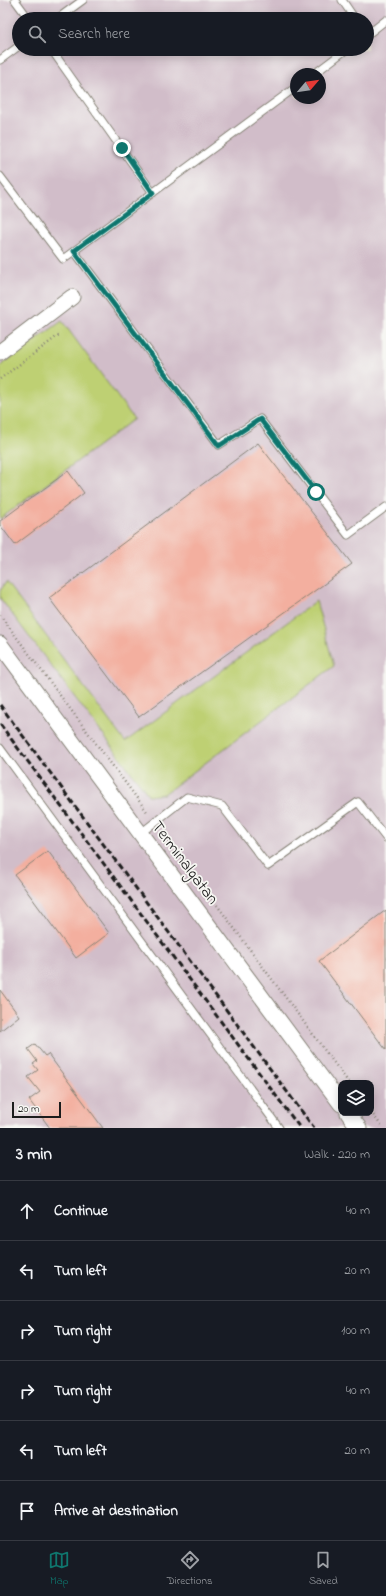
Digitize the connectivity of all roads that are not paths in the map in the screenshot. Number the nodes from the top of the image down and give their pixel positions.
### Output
1 (15, 0) edge
2 (83, 0) edge
3 (342, 0) edge
4 (24, 12) edge
5 (66, 12) edge
6 (350, 12) edge
7 (386, 20) edge
8 (374, 29) edge
9 (12, 51) edge
10 (56, 56) edge
11 (338, 56) edge
12 (0, 60) edge
13 (322, 68) edge
14 (290, 91) edge
15 (0, 176) edge
16 (153, 193) junction
17 (74, 251) junction
18 (72, 297) dead end
19 (0, 352) edge
20 (386, 507) edge
21 (0, 644) edge
22 (0, 748) edge
23 (141, 833) junction
24 (386, 838) edge
25 (338, 1100) edge
26 (350, 1116) edge
27 (279, 1128) edge
28 (359, 1128) edge

1 - 4 lane
2 - 5 lane
3 - 6 lane
7 - 8 lane
9 - 12 lane
10 - 16 lane
11 - 13 lane
14 - 16 lane
15 - 17 lane
16 - 17 lane
17 - 20 lane
18 - 19 street
21 - 23 street, Terminalgatan
22 - 27 lane
23 - 24 lane
23 - 25 street, Terminalgatan
26 - 28 street

